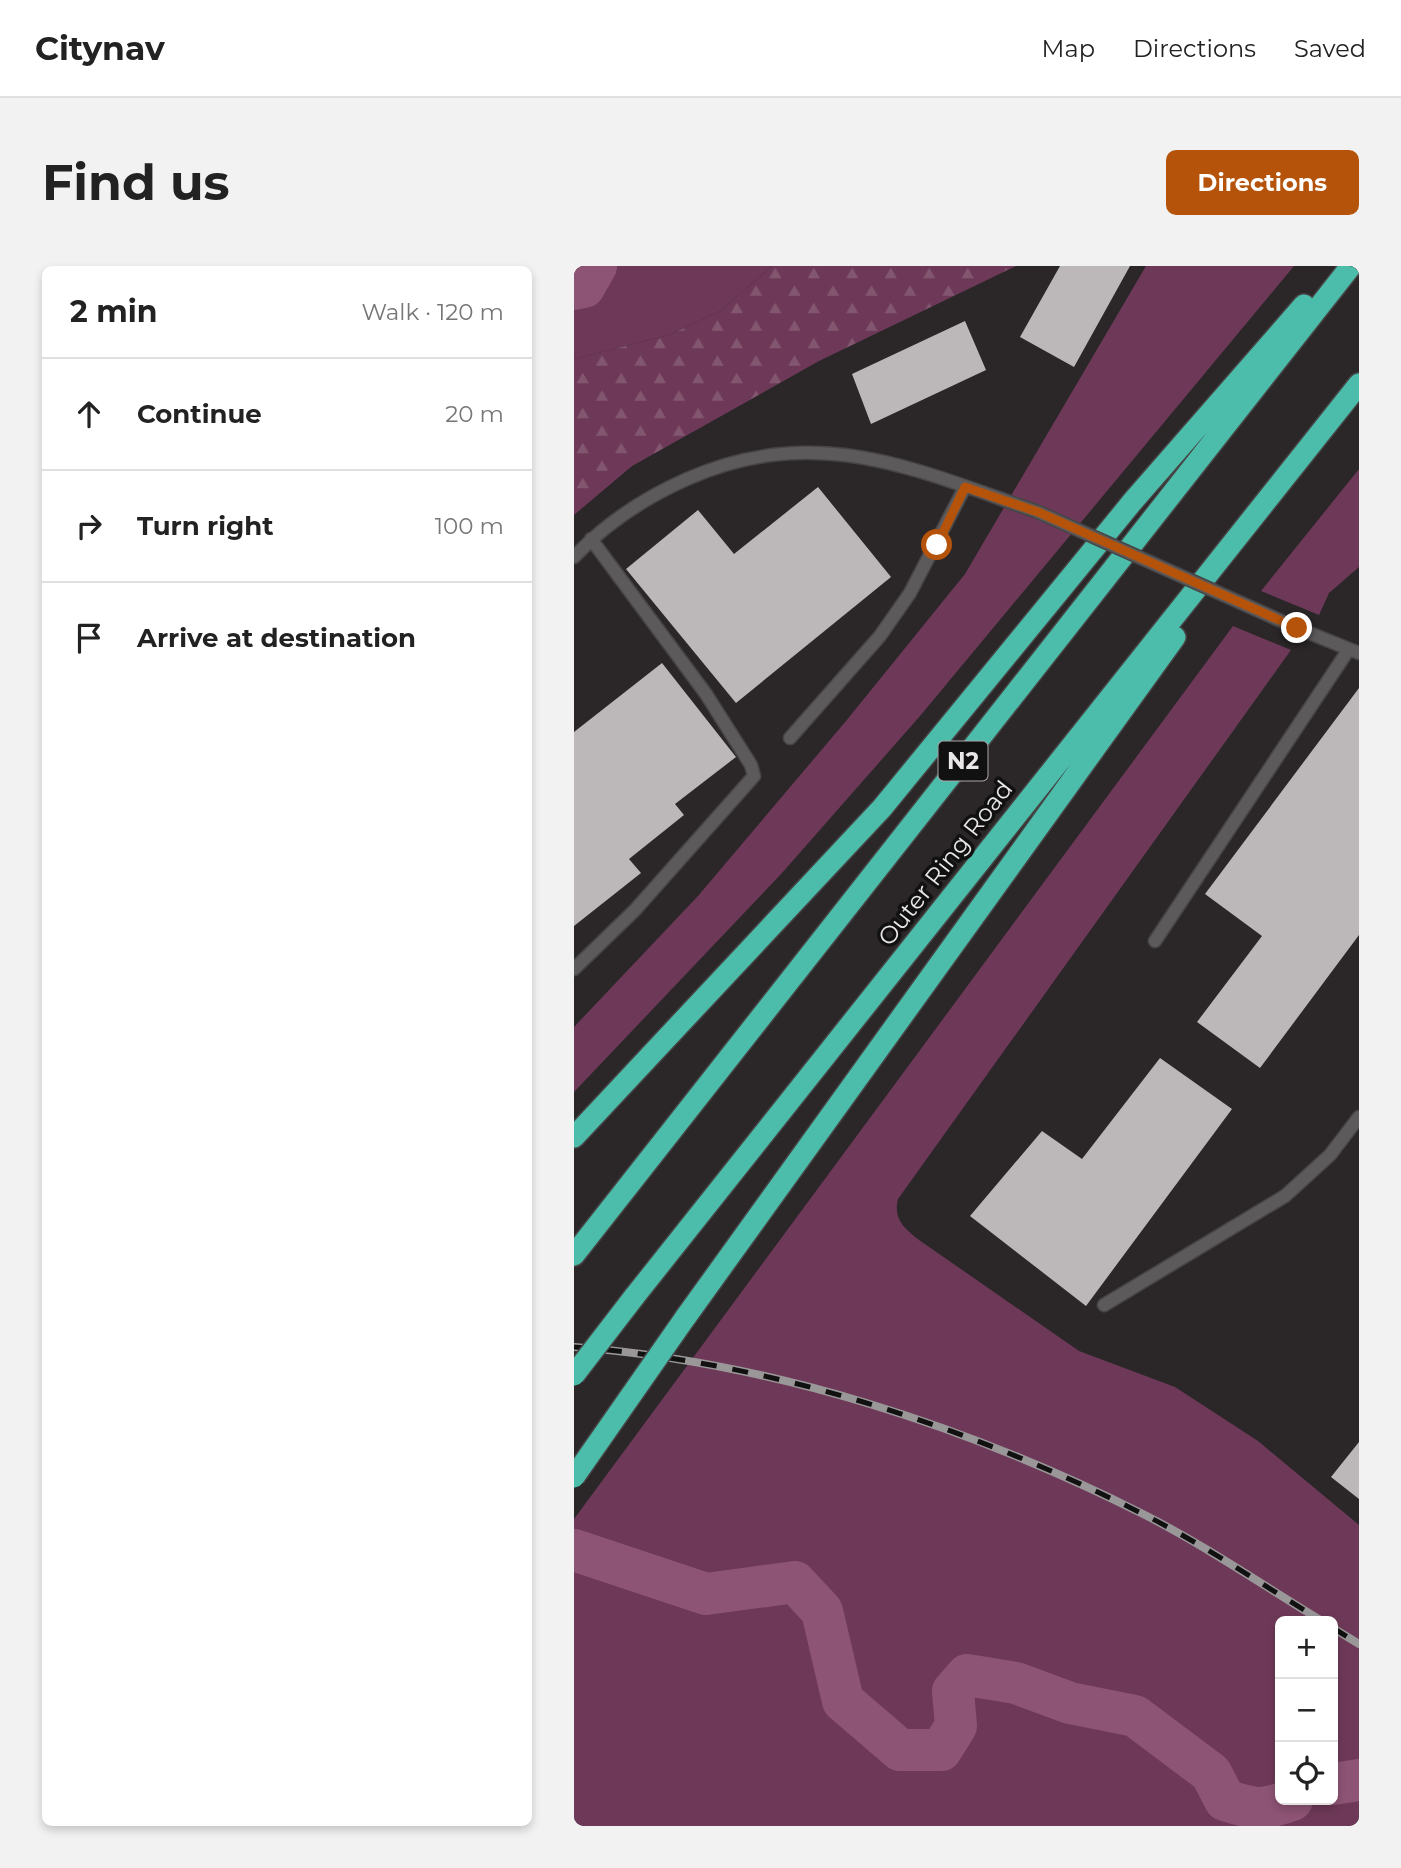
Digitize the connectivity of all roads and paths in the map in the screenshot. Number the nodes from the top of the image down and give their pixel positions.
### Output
1 (1338, 266) edge
2 (1351, 266) edge
3 (1359, 384) edge
4 (1359, 396) edge
5 (965, 487) junction
6 (591, 539) junction
7 (574, 557) edge
8 (1354, 651) edge
9 (790, 738) dead end
10 (1156, 941) dead end
11 (574, 969) edge
12 (1359, 1117) edge
13 (574, 1137) edge
14 (574, 1255) edge
15 (1104, 1305) dead end
16 (574, 1375) edge
17 (574, 1477) edge

1 - 13 highway
2 - 14 highway, Outer Ring Road / N2
3 - 16 highway, Outer Ring Road, bridge
4 - 17 highway, bridge
5 - 6 lane
5 - 8 lane, bridge
5 - 9 lane
6 - 7 lane
6 - 11 lane
8 - 10 lane
12 - 15 lane

